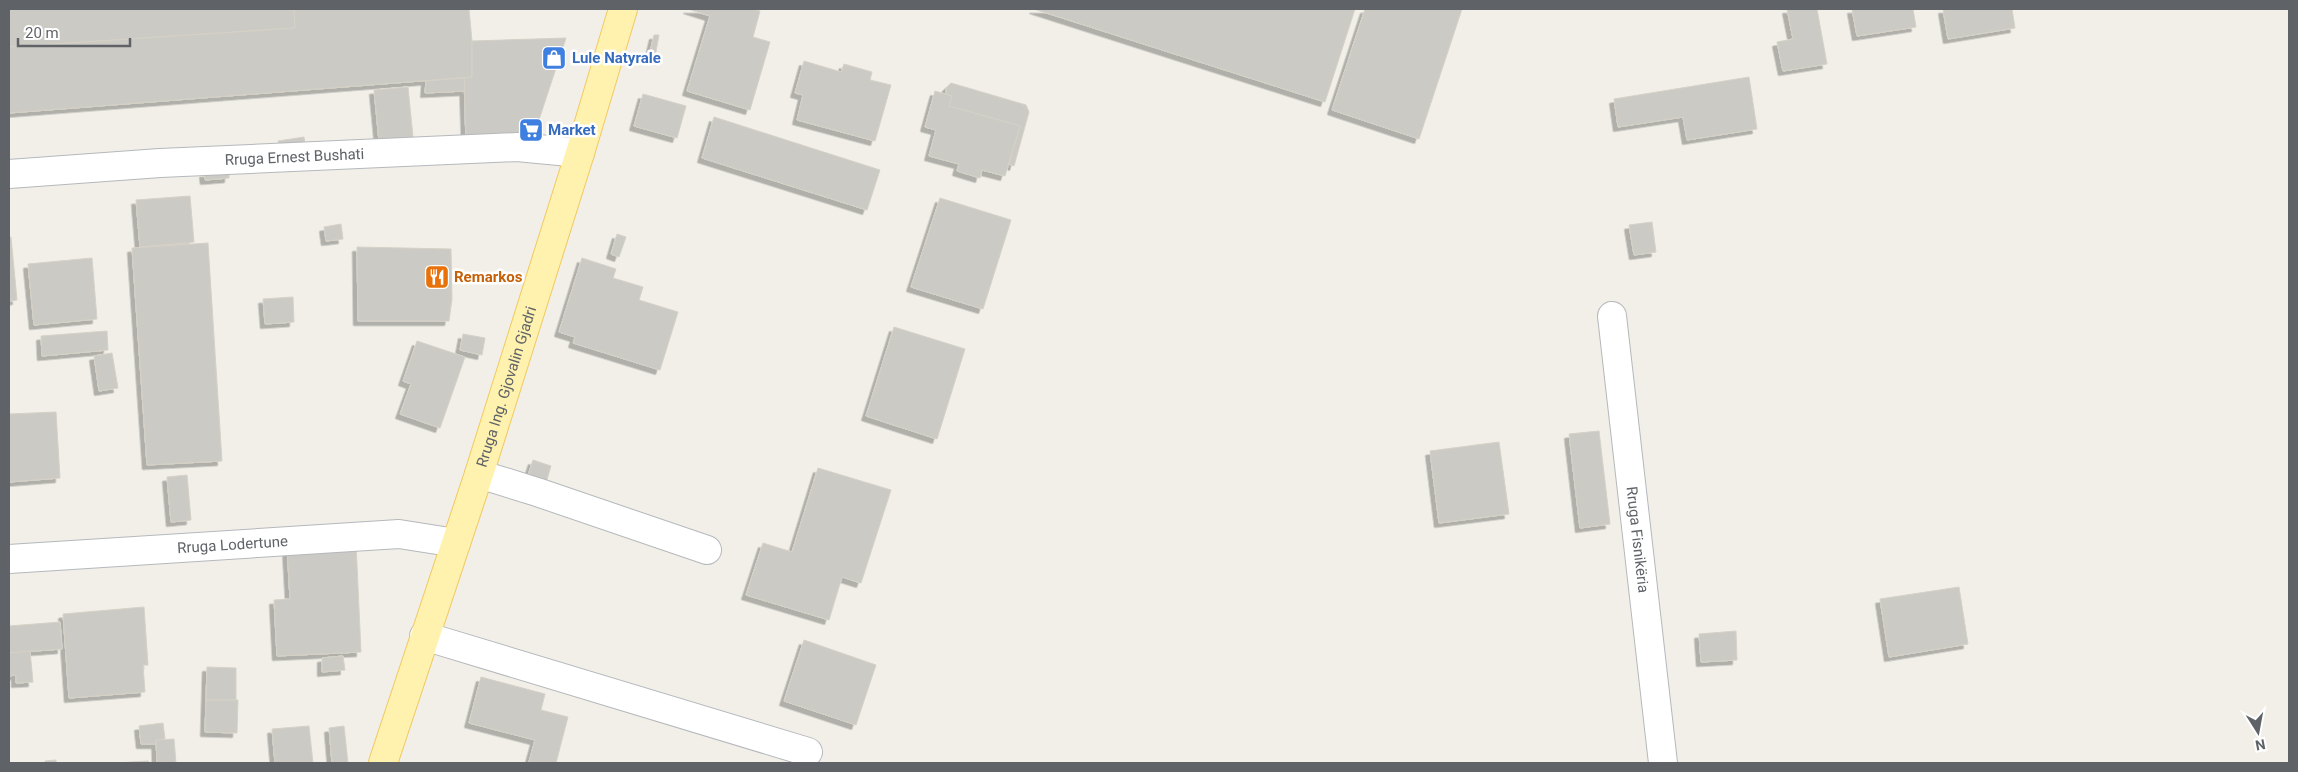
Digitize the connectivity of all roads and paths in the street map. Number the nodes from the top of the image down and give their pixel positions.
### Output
1 (623, 9) edge
2 (580, 153) junction
3 (9, 174) edge
4 (1612, 316) dead end
5 (479, 474) junction
6 (456, 543) junction
7 (707, 550) dead end
8 (9, 558) edge
9 (424, 636) junction
10 (808, 752) dead end
11 (383, 763) edge
12 (1664, 763) edge

1 - 2 main road, Rruga Ing. Gjovalin Gjadri
2 - 3 street, Rruga Ernest Bushati
2 - 5 main road, Rruga Ing. Gjovalin Gjadri
4 - 12 street, Rruga Fisnikëria
5 - 6 main road, Rruga Ing. Gjovalin Gjadri
5 - 7 street
6 - 8 street, Rruga Lodertune
6 - 9 main road, Rruga Ing. Gjovalin Gjadri
9 - 10 street
9 - 11 main road, Rruga Ing. Gjovalin Gjadri

